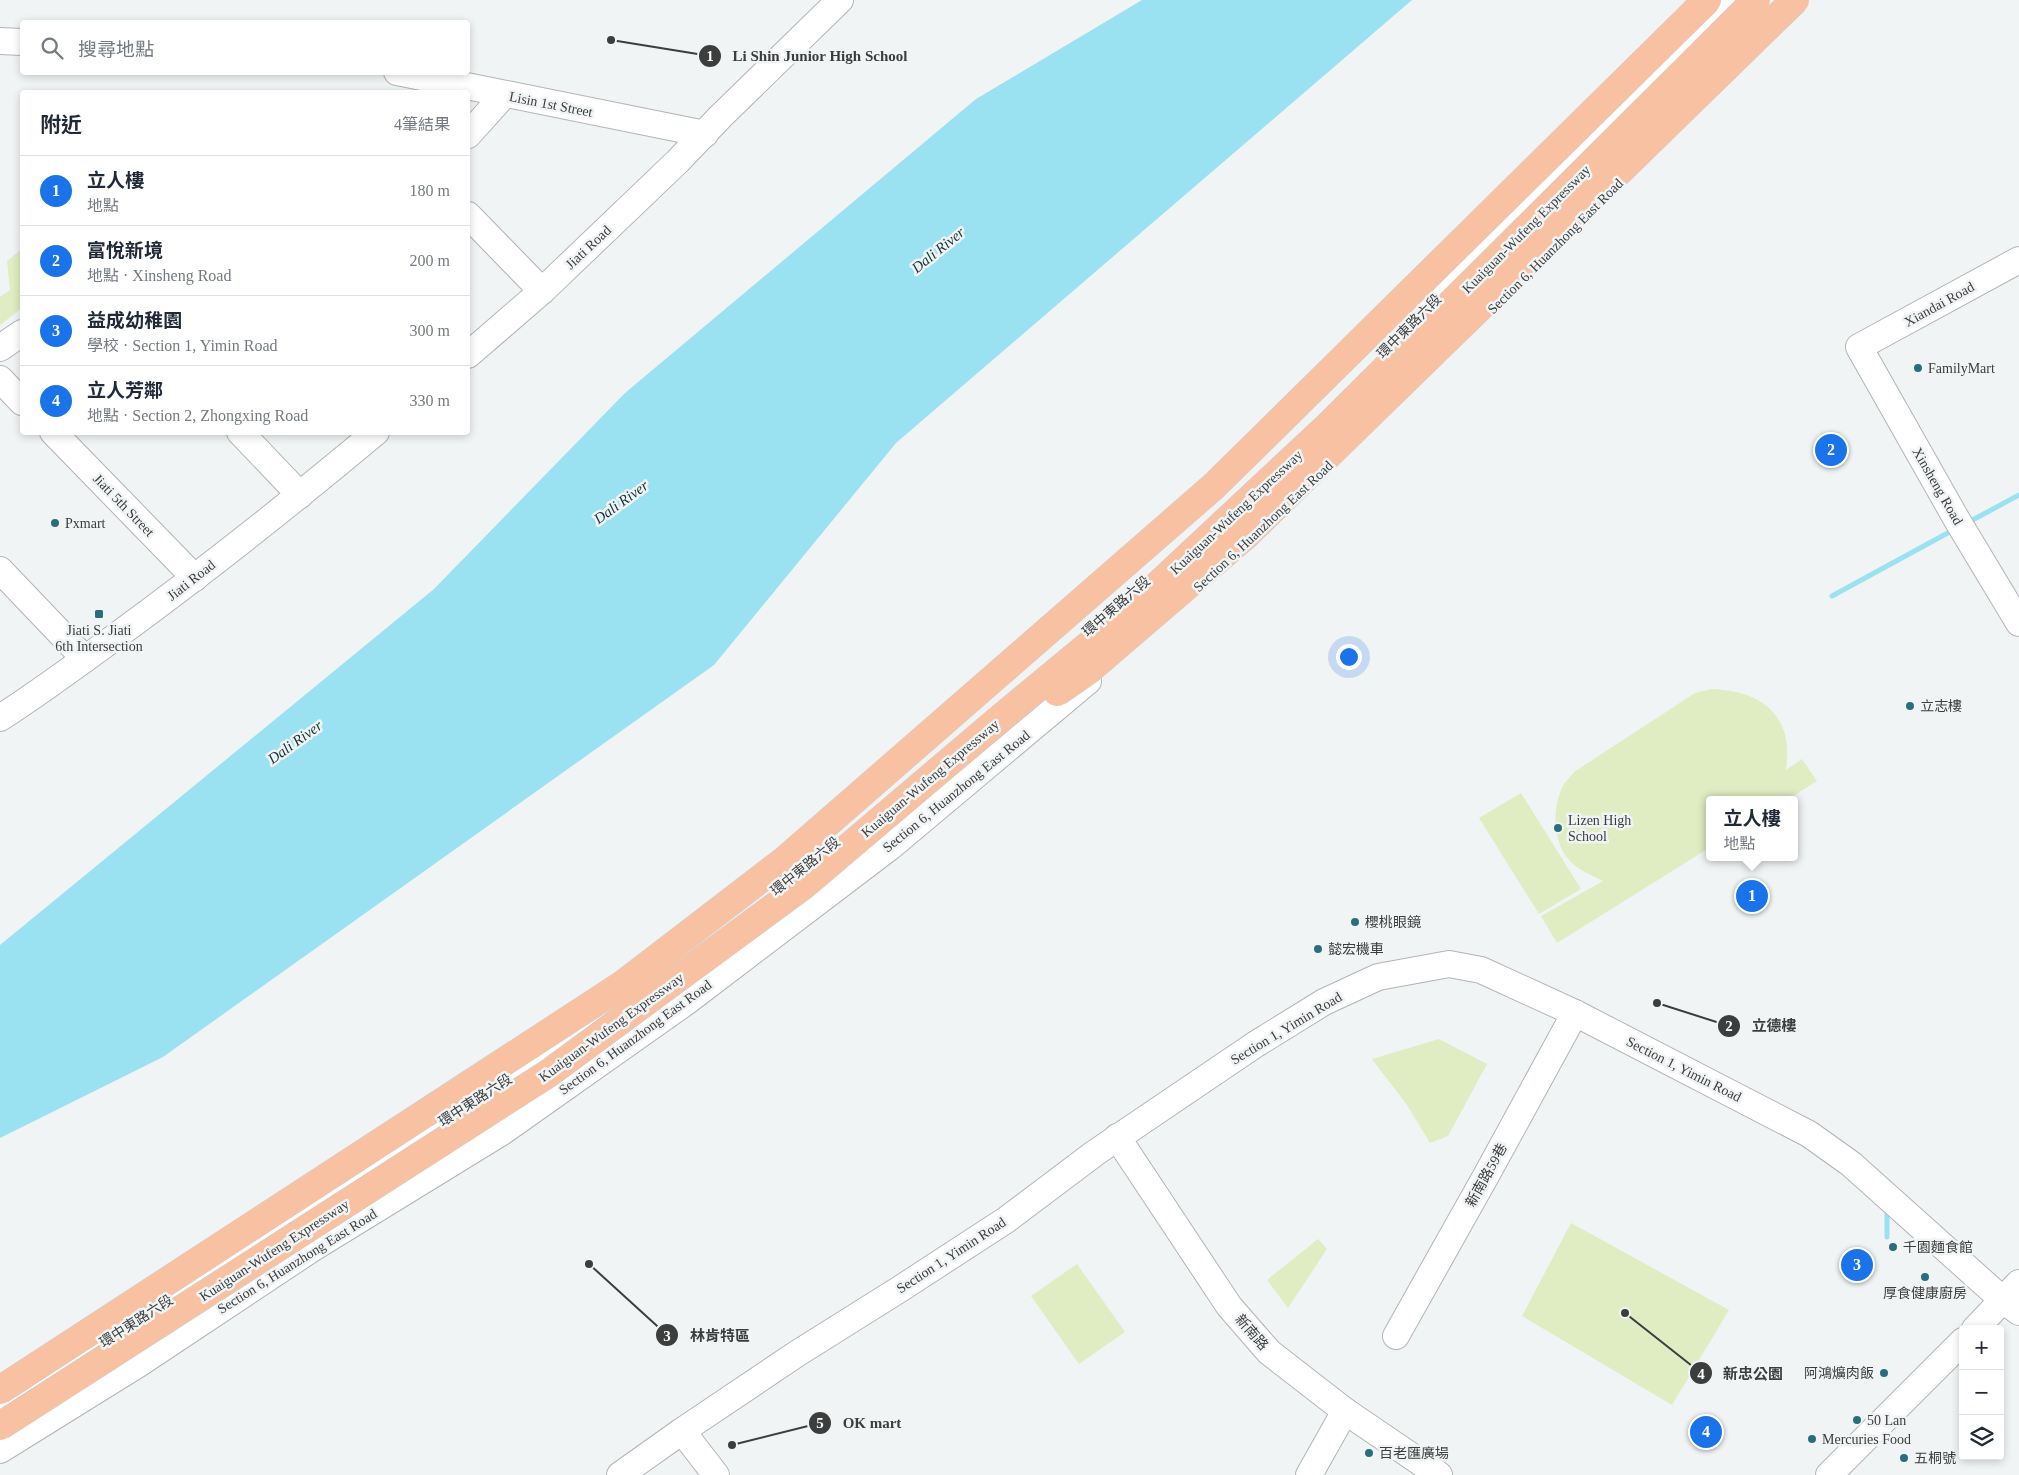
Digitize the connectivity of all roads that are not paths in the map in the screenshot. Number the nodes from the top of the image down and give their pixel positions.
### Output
1 (840, 0) edge
2 (1707, 0) edge
3 (1736, 0) edge
4 (1756, 0) edge
5 (1795, 0) edge
6 (1807, 0) edge
7 (0, 40) edge
8 (20, 42) edge
9 (411, 75) edge
10 (504, 95) junction
11 (470, 133) edge
12 (705, 134) junction
13 (470, 217) edge
14 (2019, 260) edge
15 (542, 291) junction
16 (20, 334) edge
17 (1859, 347) joint
18 (0, 348) edge
19 (470, 353) edge
20 (0, 379) edge
21 (20, 400) edge
22 (56, 435) edge
23 (243, 435) edge
24 (372, 435) edge
25 (300, 495) junction
26 (1198, 532) junction
27 (1228, 561) junction
28 (0, 570) edge
29 (195, 578) junction
30 (2019, 623) edge
31 (85, 659) junction
32 (1003, 716) junction
33 (0, 718) edge
34 (1575, 1013) junction
35 (1117, 1138) junction
36 (258, 1243) junction
37 (2014, 1299) edge
38 (1980, 1325) edge
39 (1396, 1336) dead end
40 (1959, 1345) edge
41 (0, 1374) edge
42 (0, 1390) edge
43 (0, 1409) edge
44 (1345, 1411) junction
45 (0, 1426) edge
46 (682, 1431) junction
47 (0, 1450) edge
48 (620, 1475) edge
49 (716, 1475) edge
50 (1309, 1475) edge
51 (1438, 1475) edge
52 (1829, 1475) edge

1 - 12 street, Jiati Road
2 - 42 highway, Kuaiguan-Wufeng Expressway, bridge
3 - 26 street, 環中東路六段
4 - 32 highway, Kuaiguan-Wufeng Expressway, bridge
5 - 32 highway, bridge
6 - 27 street, Section 6, Huanzhong East Road
7 - 8 street
9 - 10 street, Lisin 1st Street
10 - 11 street
10 - 12 street, Lisin 1st Street
12 - 15 street, Jiati Road
13 - 15 street
14 - 17 street, Xiandai Road
15 - 19 street, Jiati Road
16 - 18 street
17 - 30 street, Xinsheng Road
20 - 21 street
22 - 29 street, Jiati 5th Street
23 - 25 street
24 - 25 street, Jiati Road
25 - 29 street, Jiati Road
26 - 27 street
26 - 36 street, 環中東路六段
27 - 47 street, Section 6, Huanzhong East Road
28 - 31 street
29 - 31 street, Jiati Road
31 - 33 street, Jiati Road
32 - 45 highway, Kuaiguan-Wufeng Expressway, bridge
34 - 35 street, Section 1, Yimin Road
34 - 37 street, Section 1, Yimin Road
34 - 39 street, 新南路59巷
35 - 44 street, 新南路
35 - 46 street, Section 1, Yimin Road
36 - 41 street
36 - 43 street, 環中東路六段
37 - 38 street
40 - 52 street
44 - 50 street
44 - 51 street, 新南路
46 - 48 street, Section 1, Yimin Road
46 - 49 street

